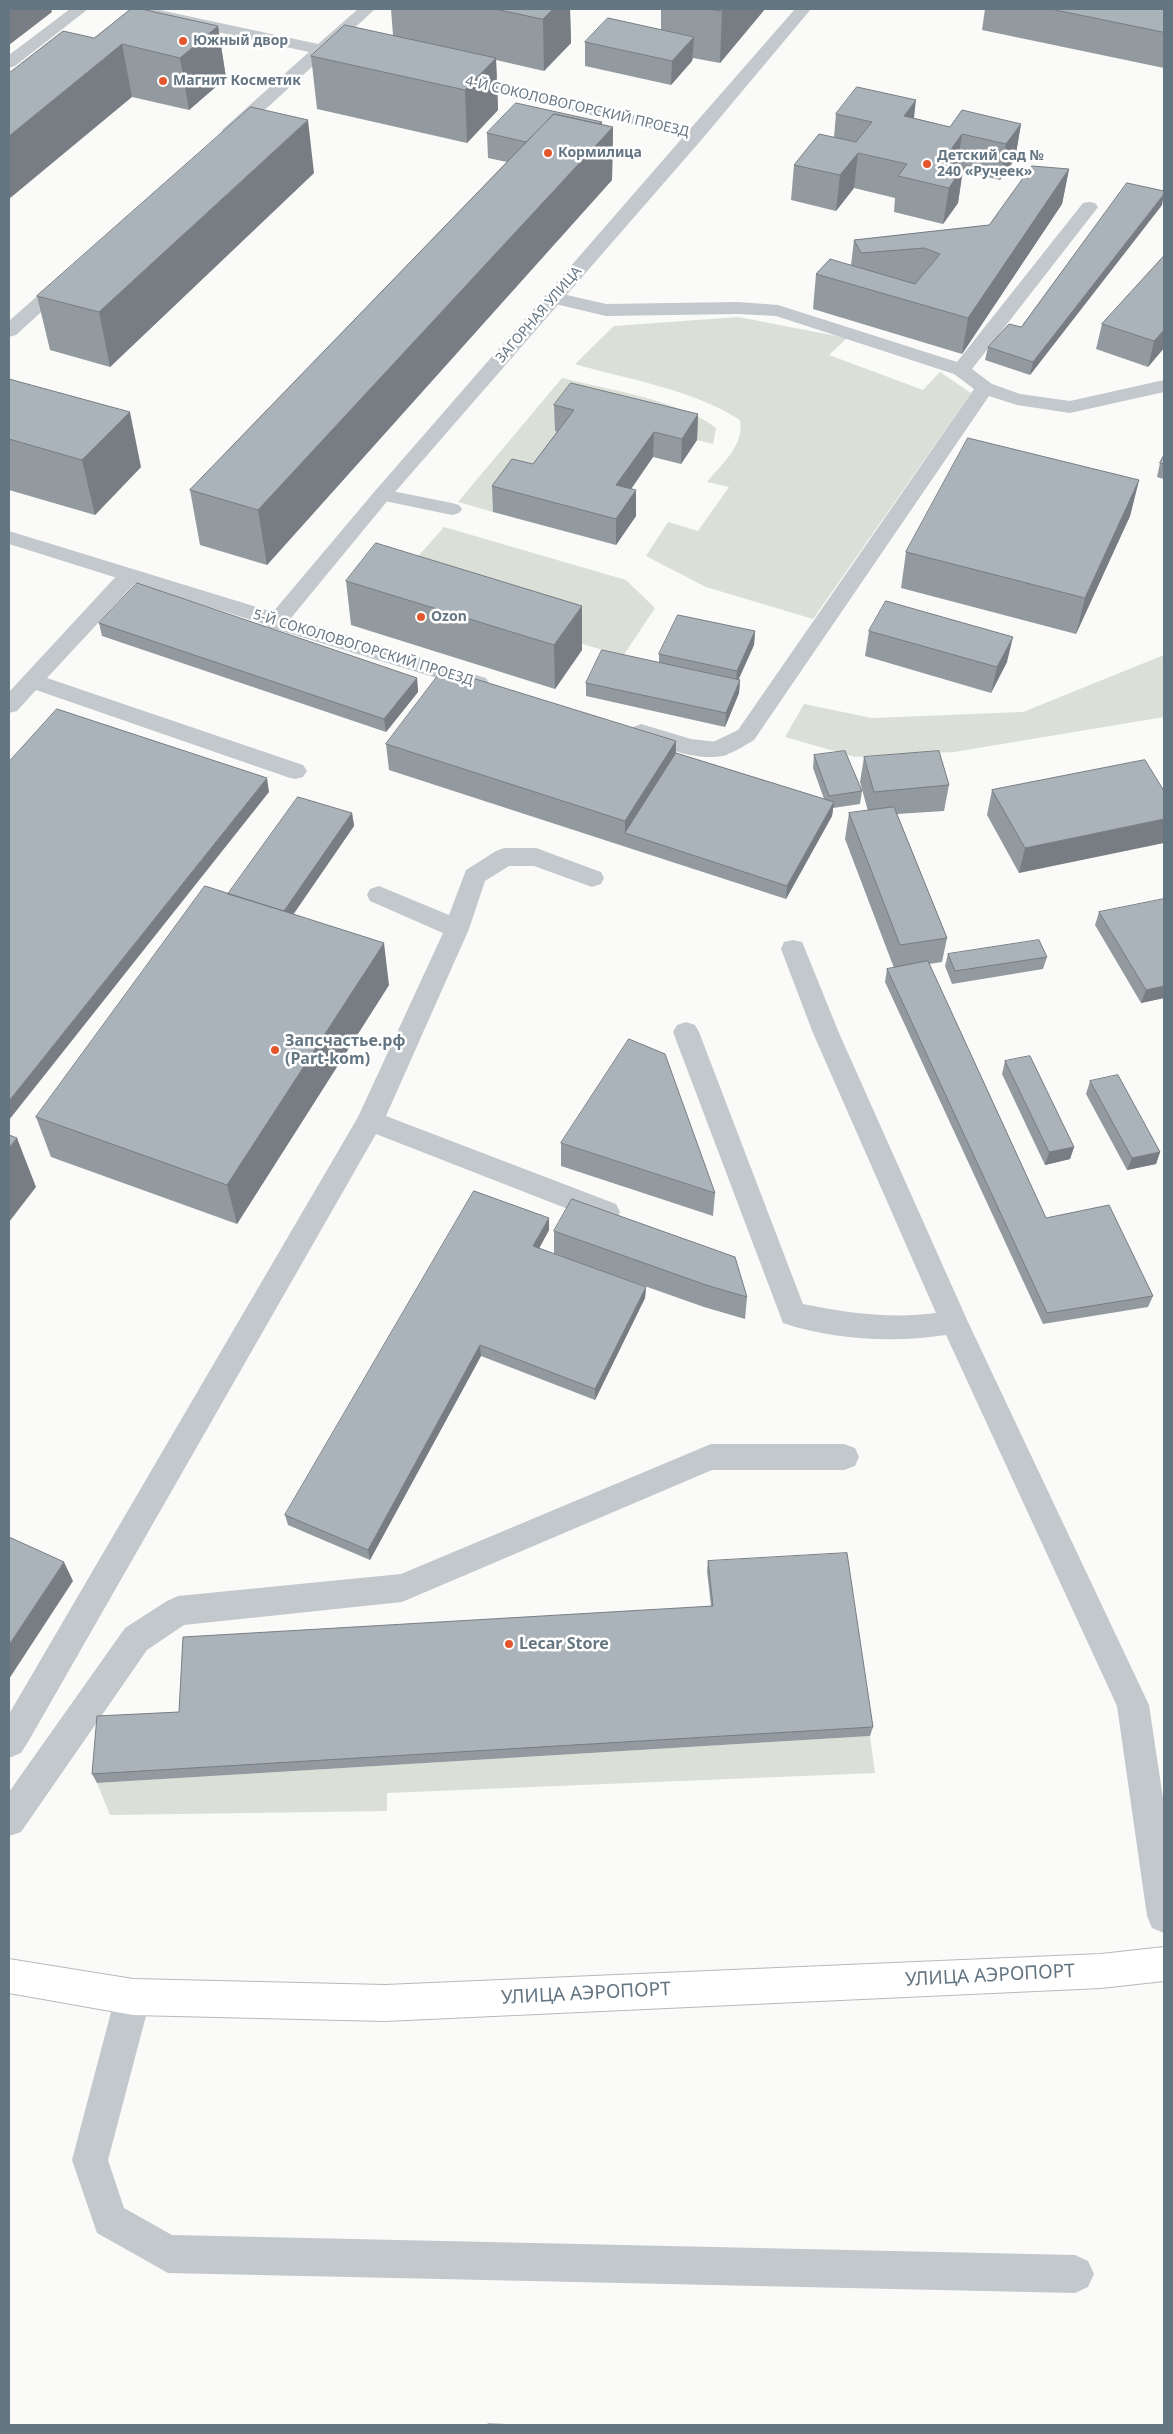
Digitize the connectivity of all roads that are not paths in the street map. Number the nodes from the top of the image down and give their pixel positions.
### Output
1 (80, 9) edge
2 (134, 9) edge
3 (367, 9) edge
4 (803, 9) edge
5 (322, 50) junction
6 (370, 60) edge
7 (9, 63) edge
8 (447, 78) edge
9 (697, 134) junction
10 (220, 141) edge
11 (1088, 207) dead end
12 (82, 266) edge
13 (554, 298) junction
14 (9, 331) edge
15 (961, 370) junction
16 (1164, 386) edge
17 (985, 388) junction
18 (382, 495) junction
19 (452, 509) dead end
20 (9, 537) edge
21 (129, 576) junction
22 (276, 622) junction
23 (32, 681) junction
24 (502, 690) edge
25 (9, 706) edge
26 (624, 727) edge
27 (295, 771) dead end
28 (592, 878) dead end
29 (379, 895) dead end
30 (458, 929) junction
31 (793, 949) dead end
32 (686, 1032) dead end
33 (370, 1121) junction
34 (626, 1220) edge
35 (954, 1322) junction
36 (844, 1457) dead end
37 (9, 1742) edge
38 (9, 1820) edge
39 (1164, 1916) edge
40 (1164, 1964) edge
41 (9, 1976) edge
42 (133, 1997) junction
43 (1075, 2274) dead end

1 - 7 street
2 - 5 street
3 - 5 street
4 - 9 street, ЗАГОРНАЯ УЛИЦА
5 - 6 street
5 - 10 street
8 - 9 street, 4-Й СОКОЛОВОГОРСКИЙ ПРОЕЗД
9 - 13 street, ЗАГОРНАЯ УЛИЦА
11 - 15 street
12 - 14 street
13 - 15 street
13 - 18 street, ЗАГОРНАЯ УЛИЦА
15 - 17 street
16 - 17 street
17 - 26 street
18 - 19 street
18 - 22 street, ЗАГОРНАЯ УЛИЦА
20 - 21 street, 5-Й СОКОЛОВОГОРСКИЙ ПРОЕЗД
21 - 22 street, 5-Й СОКОЛОВОГОРСКИЙ ПРОЕЗД
21 - 23 street
22 - 24 street, 5-Й СОКОЛОВОГОРСКИЙ ПРОЕЗД
23 - 25 street
23 - 27 street
28 - 30 street
29 - 30 street
30 - 33 street
31 - 35 street
32 - 35 street
33 - 34 street
33 - 37 street
35 - 39 street
36 - 38 street
40 - 42 main road, УЛИЦА АЭРОПОРТ
41 - 42 main road, УЛИЦА АЭРОПОРТ
42 - 43 street

